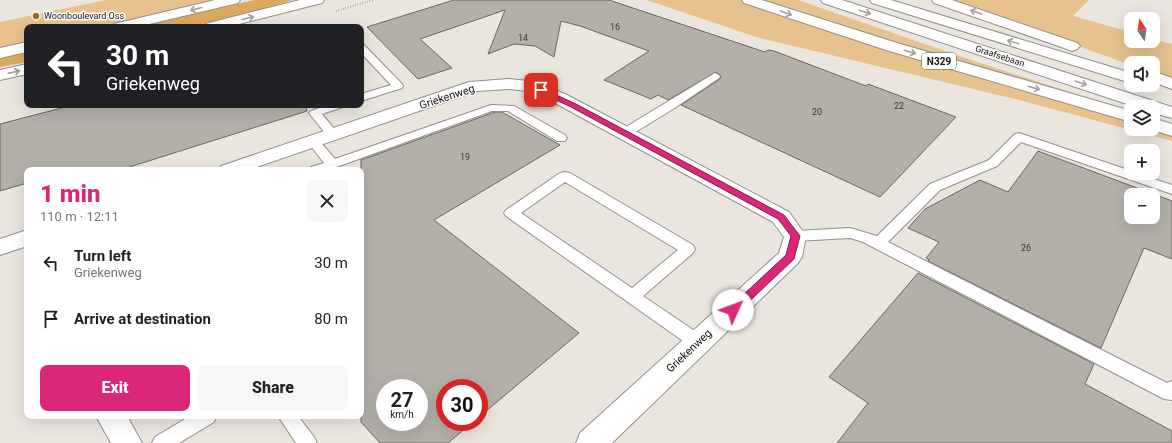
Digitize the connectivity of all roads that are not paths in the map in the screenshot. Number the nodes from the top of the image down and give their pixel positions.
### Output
1 (233, 0) edge
2 (317, 0) edge
3 (749, 0) edge
4 (828, 0) edge
5 (877, 0) edge
6 (939, 0) edge
7 (132, 24) edge
8 (222, 24) edge
9 (24, 48) edge
10 (364, 50) edge
11 (0, 53) edge
12 (1124, 65) edge
13 (24, 70) edge
14 (0, 75) edge
15 (715, 76) dead end
16 (1124, 76) edge
17 (1160, 79) edge
18 (1172, 84) edge
19 (1160, 87) edge
20 (1172, 91) edge
21 (364, 97) edge
22 (330, 108) edge
23 (1172, 113) edge
24 (1124, 115) edge
25 (1160, 126) edge
26 (1172, 130) edge
27 (625, 133) junction
28 (323, 138) junction
29 (562, 138) dead end
30 (332, 164) junction
31 (237, 167) edge
32 (324, 167) edge
33 (1172, 190) edge
34 (796, 236) junction
35 (24, 242) edge
36 (879, 243) junction
37 (0, 247) edge
38 (632, 297) junction
39 (699, 343) junction
40 (1172, 389) edge
41 (113, 419) edge
42 (202, 419) edge
43 (289, 419) edge
44 (127, 443) edge
45 (162, 443) edge
46 (308, 443) edge
47 (591, 443) edge

1 -> 7 main road
8 -> 2 main road
3 -> 24 main road, N329
4 -> 23 main road, Graafsebaan / N329
16 -> 5 main road, Graafsebaan
12 -> 6 main road
9 - 11 main road
10 - 21 lane
14 -> 13 main road
15 - 27 lane
17 - 18 main road
19 - 20 main road
22 - 28 lane
25 - 26 main road
27 - 28 main road, Griekenweg
27 - 34 main road, Griekenweg
28 - 30 lane
28 - 31 main road, Griekenweg
29 - 30 lane
30 - 32 lane
33 - 36 lane
34 - 36 lane
34 - 39 main road, Griekenweg
35 - 37 main road
36 - 40 lane
38 - 38 lane
38 - 39 lane
39 - 47 main road, Griekenweg
41 - 44 main road
42 - 45 lane
43 - 46 lane

